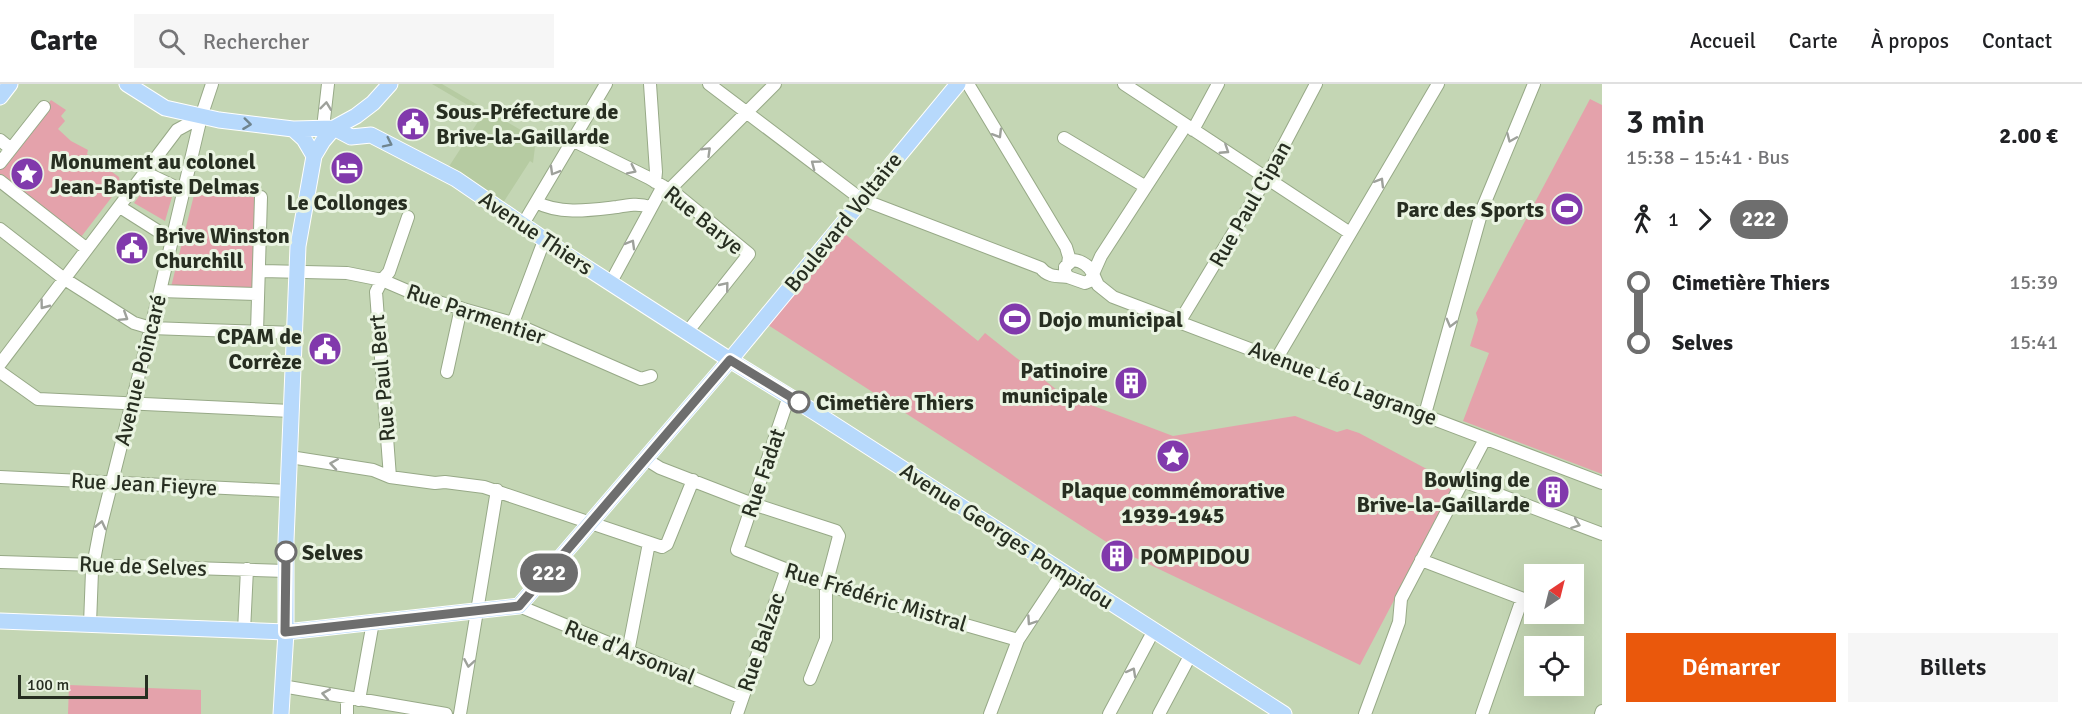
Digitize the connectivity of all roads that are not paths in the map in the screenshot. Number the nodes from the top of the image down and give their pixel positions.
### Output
1 (10, 84) edge
2 (127, 84) edge
3 (212, 84) edge
4 (328, 84) edge
5 (390, 84) edge
6 (606, 84) edge
7 (650, 84) edge
8 (709, 84) edge
9 (775, 84) edge
10 (958, 84) edge
11 (968, 84) edge
12 (1218, 84) edge
13 (1316, 84) edge
14 (1438, 84) edge
15 (1534, 84) edge
16 (1130, 86) edge
17 (0, 97) edge
18 (44, 106) dead end
19 (165, 108) junction
20 (747, 113) junction
21 (201, 117) junction
22 (1190, 127) junction
23 (328, 128) junction
24 (293, 129) junction
25 (177, 130) junction
26 (1064, 138) dead end
27 (0, 140) edge
28 (572, 140) junction
29 (11, 148) junction
30 (314, 156) junction
31 (0, 163) edge
32 (146, 172) junction
33 (1267, 177) junction
34 (0, 181) edge
35 (662, 186) junction
36 (1146, 188) junction
37 (184, 191) junction
38 (261, 197) dead end
39 (861, 199) junction
40 (536, 202) junction
41 (120, 207) junction
42 (650, 207) junction
43 (408, 217) dead end
44 (523, 224) junction
45 (0, 229) edge
46 (1350, 233) junction
47 (545, 238) junction
48 (172, 240) junction
49 (87, 249) junction
50 (1067, 269) junction
51 (262, 271) dead end
52 (296, 272) junction
53 (1088, 274) junction
54 (63, 278) junction
55 (382, 280) junction
56 (611, 282) junction
57 (160, 291) junction
58 (258, 294) junction
59 (462, 308) junction
60 (1180, 321) junction
61 (513, 323) junction
62 (151, 328) junction
63 (257, 332) junction
64 (688, 332) junction
65 (294, 333) junction
66 (1276, 358) junction
67 (730, 360) junction
68 (0, 364) edge
69 (0, 372) edge
70 (447, 372) dead end
71 (651, 376) dead end
72 (789, 396) junction
73 (131, 404) junction
74 (291, 411) junction
75 (1425, 414) junction
76 (1485, 439) junction
77 (290, 457) junction
78 (644, 458) junction
79 (0, 477) edge
80 (390, 477) junction
81 (693, 480) junction
82 (1463, 481) junction
83 (112, 483) junction
84 (1602, 483) edge
85 (497, 490) junction
86 (288, 491) junction
87 (753, 504) junction
88 (591, 523) junction
89 (1602, 534) edge
90 (649, 543) junction
91 (737, 550) joint
92 (1421, 560) junction
93 (0, 562) edge
94 (93, 565) junction
95 (247, 569) junction
96 (286, 571) junction
97 (786, 571) junction
98 (1063, 572) junction
99 (826, 585) junction
100 (1524, 599) edge
101 (519, 606) junction
102 (1524, 611) edge
103 (478, 612) junction
104 (0, 621) edge
105 (373, 622) junction
106 (90, 624) junction
107 (1154, 630) junction
108 (244, 631) junction
109 (285, 632) junction
110 (1018, 640) junction
111 (628, 652) junction
112 (1191, 654) junction
113 (810, 679) dead end
114 (282, 686) junction
115 (742, 698) junction
116 (353, 699) junction
117 (1268, 710) edge
118 (281, 714) edge
119 (347, 714) edge
120 (446, 714) edge
121 (460, 714) edge
122 (737, 714) edge
123 (990, 714) edge
124 (1109, 714) edge
125 (1159, 714) edge
126 (1284, 714) edge
127 (1365, 714) edge
128 (1482, 714) edge

1 - 17 main road
2 - 19 main road
3 - 21 street, Avenue Poincaré
23 -> 4 street
5 - 23 main road
6 - 28 street
7 - 35 street
8 - 20 street
9 - 20 street
10 - 39 main road, Boulevard Voltaire
11 -> 50 street
12 - 22 street
13 - 33 street, Rue Paul Cipan
46 -> 14 street
15 -> 75 street
16 - 22 street
18 - 29 street
19 - 21 main road
19 - 25 street
35 -> 20 street
39 -> 20 street
21 -> 24 main road
21 - 25 street
21 - 37 street, Avenue Poincaré
22 -> 33 street
22 - 36 street
23 - 24 main road
23 - 30 main road
23 -> 44 main road, Avenue Thiers
24 - 30 main road
25 - 32 street
26 - 36 street
27 - 29 street
28 -> 35 street, Rue Barye
28 -> 40 street
29 - 31 street
30 - 52 main road
32 - 37 street
32 - 41 street
33 - 46 street
33 - 60 street, Rue Paul Cipan
34 - 49 street
35 - 42 street
64 -> 35 street, Rue Barye
36 - 53 street
37 - 48 street, Avenue Poincaré
38 - 58 street
39 - 50 street
39 - 67 main road, Boulevard Voltaire
40 - 42 street
40 - 44 street
41 - 48 street
41 - 49 street
56 -> 42 street
43 - 55 street, Rue Paul Bert
44 - 47 main road, Avenue Thiers
45 - 54 street
46 - 66 street
47 - 56 main road, Avenue Thiers
47 - 61 street
48 - 57 street, Avenue Poincaré
49 - 54 street
50 - 53 street, Avenue Léo Lagrange
50 - 53 street
51 - 52 street, Rue Parmentier
52 - 55 street, Rue Parmentier
52 - 65 main road
53 - 60 street, Avenue Léo Lagrange
54 -> 62 street
54 -> 68 street
55 - 59 street, Rue Parmentier
55 - 80 street, Rue Paul Bert
56 - 64 main road, Avenue Thiers
57 - 58 street
57 - 62 street, Avenue Poincaré
58 - 63 street
59 - 61 street, Rue Parmentier
59 - 70 street
60 - 66 street, Avenue Léo Lagrange
61 - 71 street, Rue Parmentier
62 - 63 street
62 - 73 street, Avenue Poincaré
63 - 65 street
64 - 67 main road, Avenue Thiers
65 - 74 main road
66 - 75 street, Avenue Léo Lagrange
67 - 72 main road, Avenue Georges Pompidou
67 - 78 main road, Boulevard Voltaire
69 - 73 street
72 - 87 street, Rue Fadat
72 - 98 main road, Avenue Georges Pompidou
73 - 74 street
73 - 83 street, Avenue Poincaré
74 - 77 main road
75 - 76 street, Avenue Léo Lagrange
76 - 82 street
76 - 84 street, Avenue Léo Lagrange
80 -> 77 street
77 - 86 main road
78 - 81 street
78 - 88 main road, Boulevard Voltaire
79 - 83 street, Rue Jean Fieyre
80 - 85 street
81 - 87 street
81 - 90 street
82 -> 89 street
82 - 92 street
83 - 86 street, Rue Jean Fieyre
94 -> 83 street, Avenue Poincaré
85 - 88 street
85 - 103 street
86 - 96 main road
87 - 91 street, Rue Fadat
87 - 99 street
88 - 90 street
88 - 101 main road, Boulevard Voltaire
90 - 111 street
91 - 97 street, Rue Frédéric Mistral
92 - 100 street
92 - 127 street
93 - 94 street, Rue de Selves
94 - 95 street, Rue de Selves
94 - 106 street, Avenue Poincaré
95 - 96 street, Rue de Selves
95 - 108 street
96 - 109 main road
97 - 99 street, Rue Frédéric Mistral
97 - 115 street, Rue Balzac
98 - 107 main road, Avenue Georges Pompidou
98 -> 110 street
99 - 110 street, Rue Frédéric Mistral
99 - 113 street
101 - 103 main road
101 - 111 street, Rue d'Arsonval
102 - 128 street
103 - 105 main road
103 -> 121 street
104 - 106 main road
105 - 109 main road
105 - 116 street
106 - 108 main road
107 - 112 main road, Avenue Georges Pompidou
124 -> 107 street
108 - 109 main road
109 - 114 main road
110 - 123 street
111 - 115 street, Rue d'Arsonval
112 - 117 main road, Avenue Georges Pompidou
112 - 125 street
116 -> 114 street
114 - 118 main road
115 - 122 street, Rue Balzac
116 - 119 street
116 - 120 street
117 - 126 main road, Avenue Georges Pompidou

